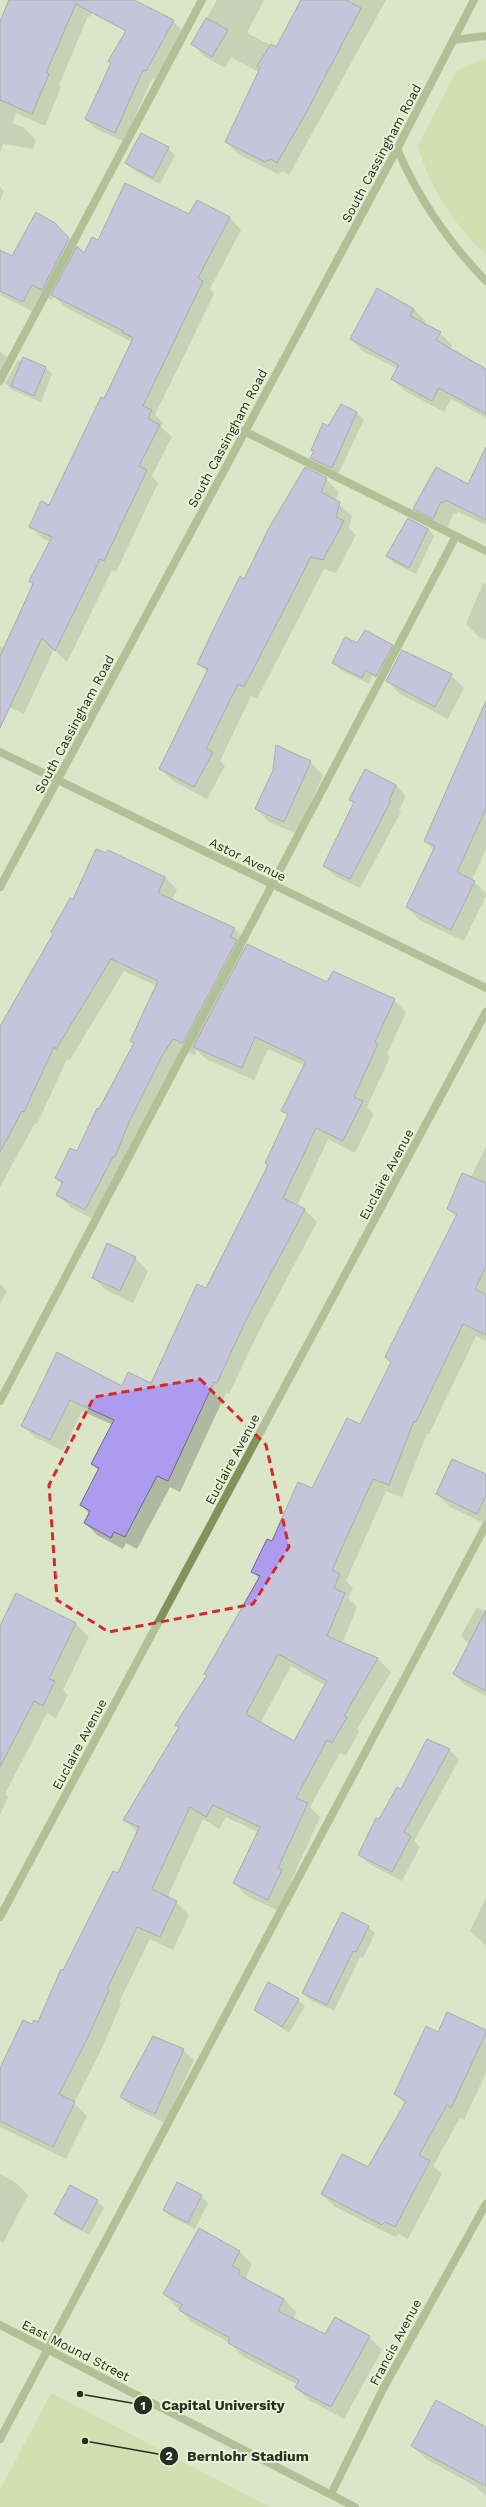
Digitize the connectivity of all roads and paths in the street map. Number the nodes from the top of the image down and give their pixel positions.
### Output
1 (202, 0) edge
2 (474, 0) edge
3 (486, 36) edge
4 (453, 40) junction
5 (398, 149) junction
6 (486, 281) edge
7 (0, 380) edge
8 (244, 431) junction
9 (456, 536) junction
10 (486, 551) edge
11 (0, 752) edge
12 (57, 780) junction
13 (272, 884) junction
14 (0, 887) edge
15 (486, 988) edge
16 (486, 1012) edge
17 (0, 1401) edge
18 (486, 1525) edge
19 (0, 1917) edge
20 (486, 2204) edge
21 (0, 2325) edge
22 (48, 2349) junction
23 (0, 2439) edge
24 (331, 2494) junction
25 (354, 2507) edge

1 - 7 street
2 - 4 street, South Cassingham Road
3 - 4 street
4 - 5 street, South Cassingham Road
5 - 6 street
5 - 8 street, South Cassingham Road
8 - 9 street
8 - 12 street, South Cassingham Road
9 - 10 street
9 - 13 street
11 - 12 street, Astor Avenue
12 - 13 street, Astor Avenue
12 - 14 street, South Cassingham Road
13 - 15 street, Astor Avenue
13 - 17 street
16 - 19 street, Euclaire Avenue
18 - 22 street
20 - 24 street, Francis Avenue
21 - 22 street, East Mound Street
22 - 23 street
22 - 24 street, East Mound Street
24 - 25 street, East Mound Street

